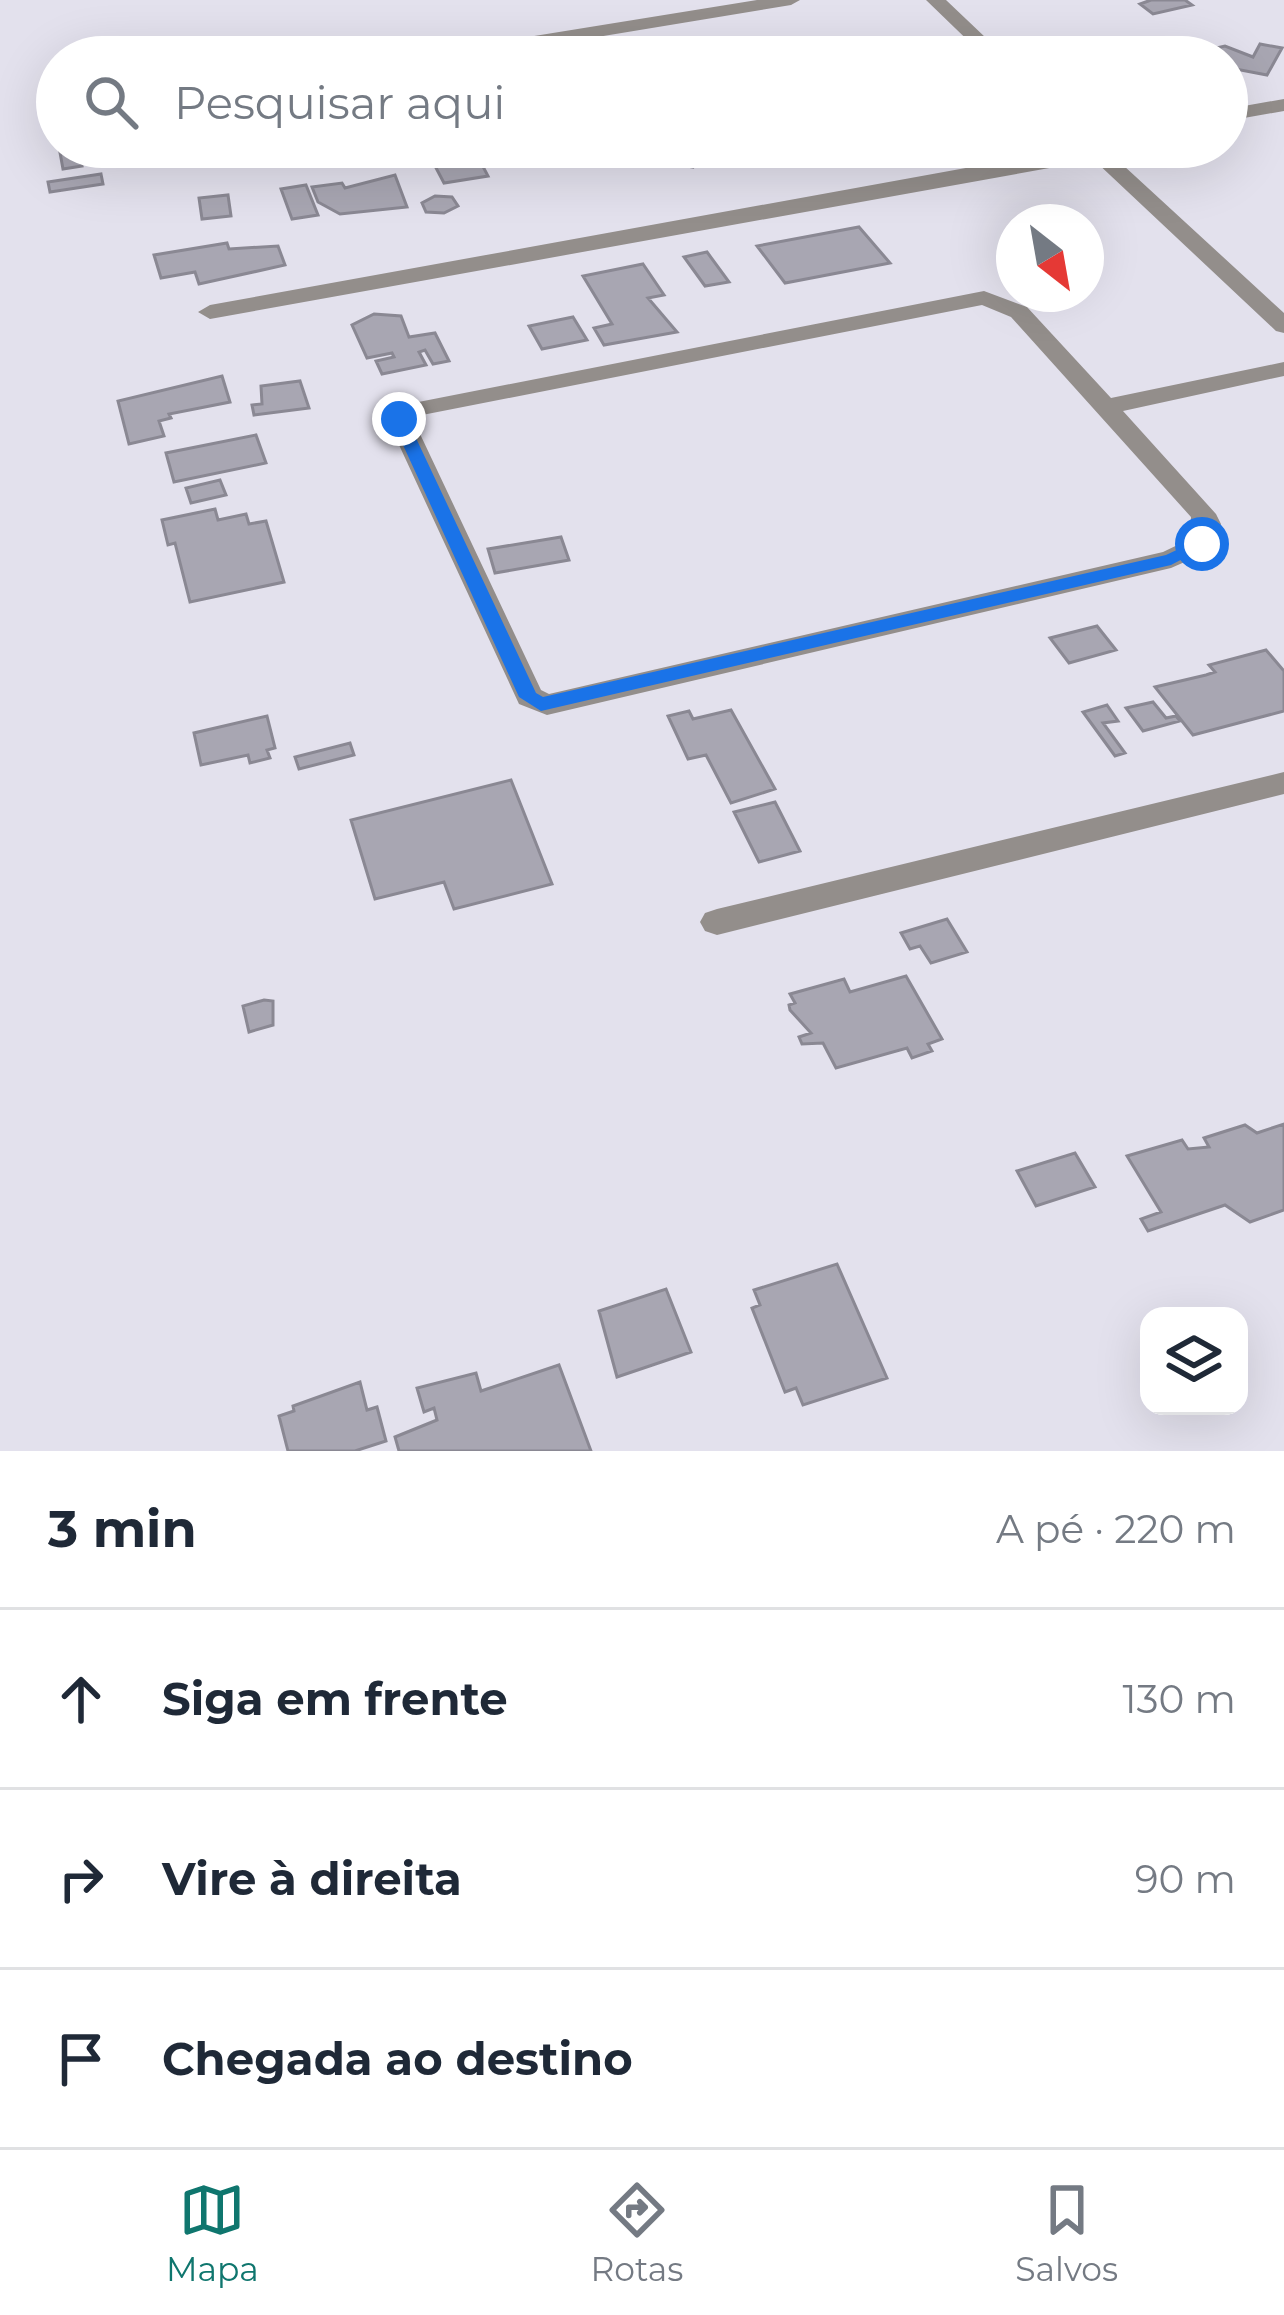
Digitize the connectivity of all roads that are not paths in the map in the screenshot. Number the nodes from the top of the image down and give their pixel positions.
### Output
1 (790, 0) edge
2 (972, 0) edge
3 (938, 2) edge
4 (570, 36) edge
5 (974, 36) edge
6 (1284, 105) edge
7 (1248, 111) edge
8 (996, 168) edge
9 (1120, 168) edge
10 (210, 312) dead end
11 (1284, 326) edge
12 (1284, 369) edge
13 (1106, 406) junction
14 (1284, 783) edge
15 (717, 922) dead end

1 - 4 street
2 - 3 street
3 - 5 street
6 - 7 street
8 - 10 street
9 - 11 street
12 - 13 street
13 - 13 street
14 - 15 street

